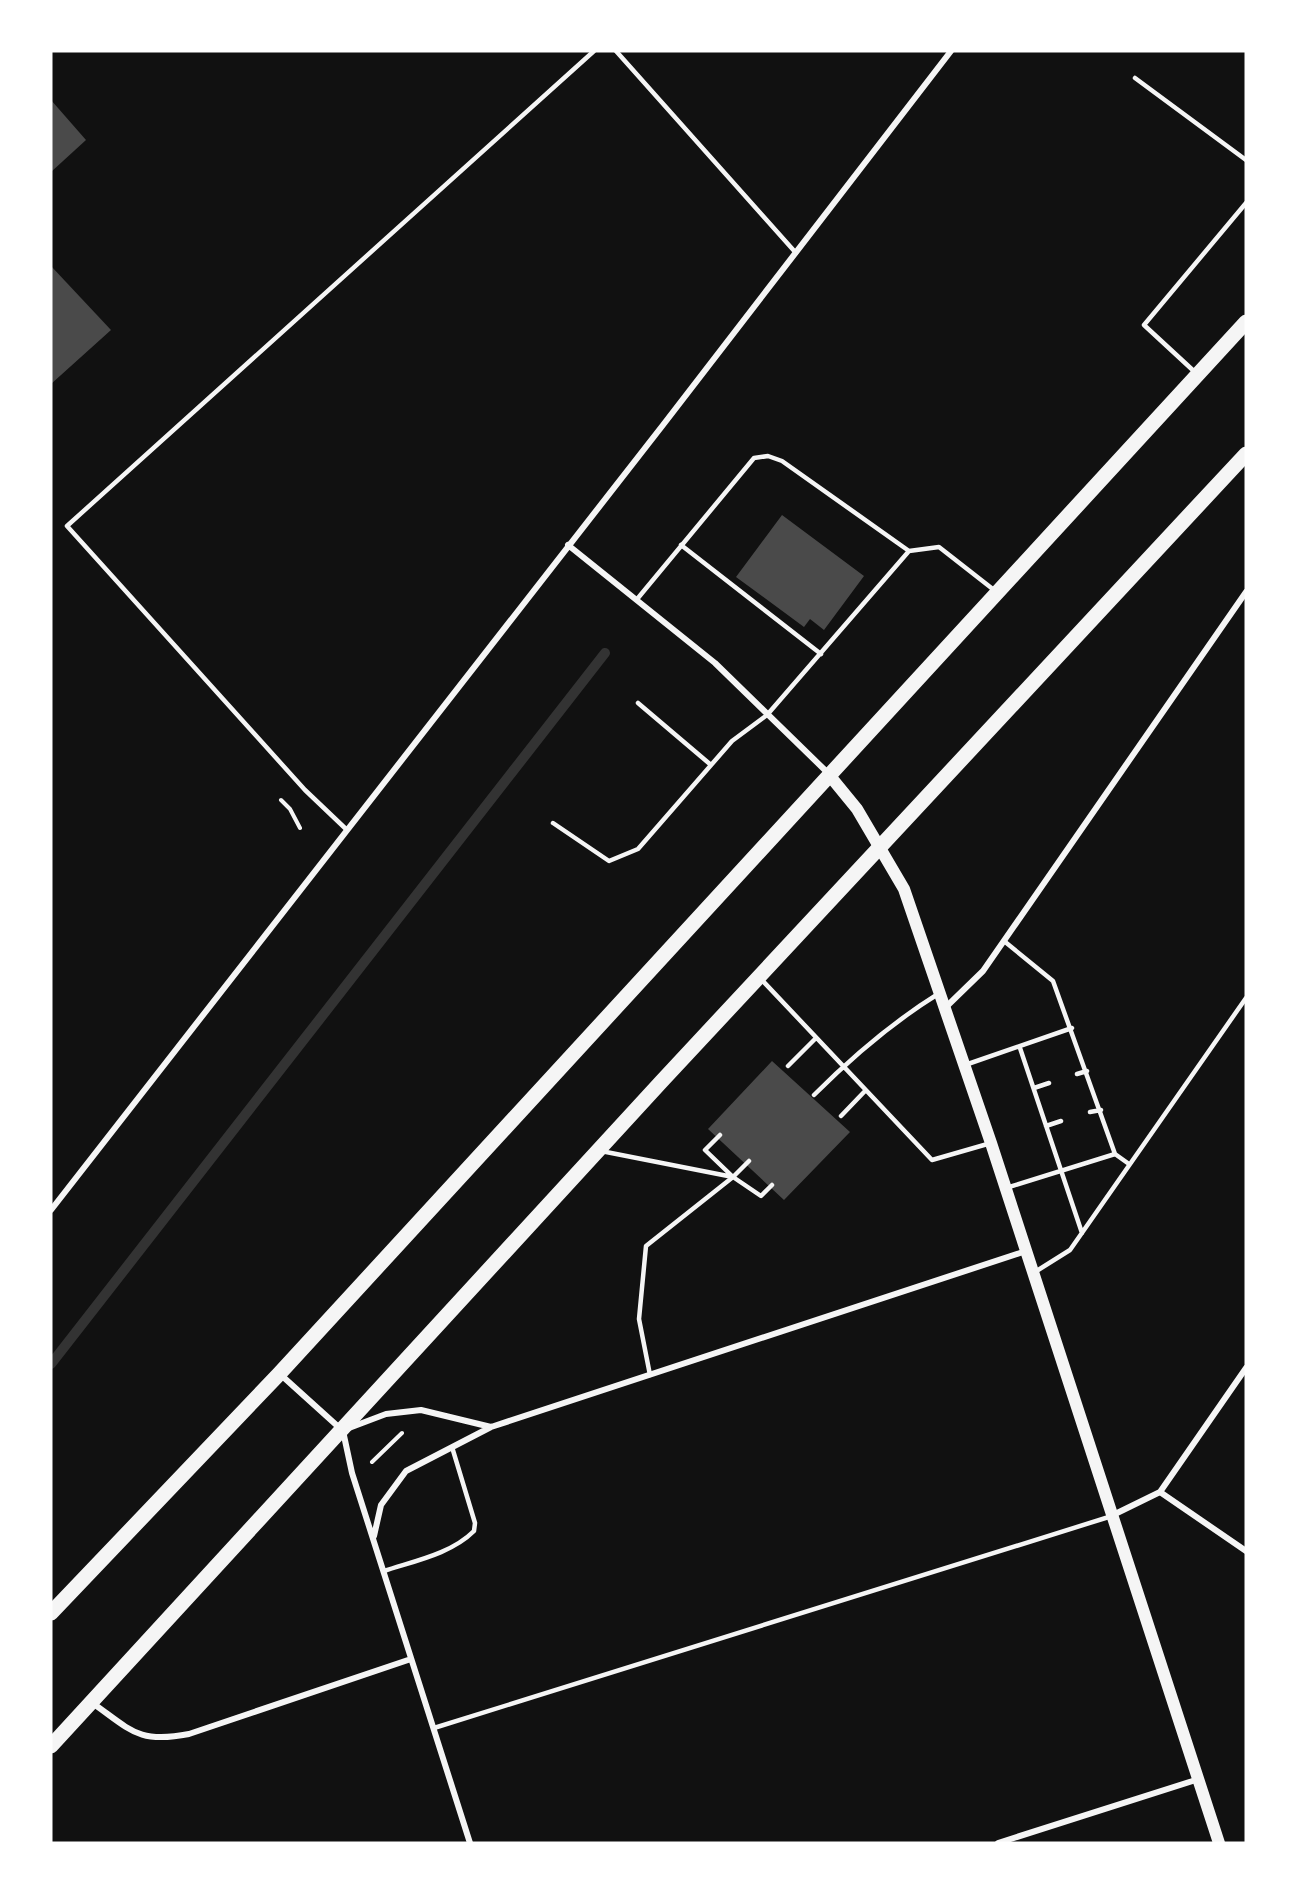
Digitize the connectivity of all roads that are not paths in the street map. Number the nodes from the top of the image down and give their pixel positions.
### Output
1 (594, 51) edge
2 (616, 51) edge
3 (951, 51) edge
4 (1135, 78) dead end
5 (1246, 160) edge
6 (1246, 203) edge
7 (796, 253) junction
8 (1246, 322) edge
9 (1198, 375) junction
10 (1246, 454) edge
11 (681, 544) junction
12 (568, 545) junction
13 (909, 550) junction
14 (1246, 592) edge
15 (998, 594) junction
16 (638, 598) junction
17 (821, 654) junction
18 (638, 703) dead end
19 (767, 715) junction
20 (711, 765) junction
21 (830, 776) junction
22 (553, 823) dead end
23 (347, 830) junction
24 (882, 847) junction
25 (1004, 941) junction
26 (759, 977) junction
27 (940, 993) junction
28 (1246, 998) edge
29 (946, 1007) junction
30 (1072, 1028) junction
31 (816, 1038) junction
32 (1020, 1048) junction
33 (965, 1065) junction
34 (788, 1066) dead end
35 (842, 1066) junction
36 (1087, 1071) junction
37 (1077, 1074) dead end
38 (1049, 1083) dead end
39 (1034, 1088) junction
40 (865, 1091) junction
41 (814, 1095) dead end
42 (1101, 1110) junction
43 (1090, 1112) dead end
44 (841, 1116) dead end
45 (1061, 1121) dead end
46 (1046, 1125) junction
47 (720, 1135) dead end
48 (991, 1143) junction
49 (599, 1151) junction
50 (1115, 1154) junction
51 (749, 1161) dead end
52 (1129, 1164) junction
53 (1061, 1171) junction
54 (733, 1177) junction
55 (772, 1185) dead end
56 (1006, 1189) junction
57 (51, 1210) edge
58 (1082, 1233) junction
59 (1026, 1251) junction
60 (1033, 1272) junction
61 (1246, 1368) edge
62 (279, 1374) junction
63 (650, 1375) junction
64 (490, 1427) junction
65 (343, 1431) junction
66 (452, 1447) junction
67 (1160, 1492) junction
68 (1112, 1516) junction
69 (374, 1536) junction
70 (1246, 1551) edge
71 (384, 1571) junction
72 (51, 1613) edge
73 (411, 1659) junction
74 (91, 1702) junction
75 (434, 1728) junction
76 (51, 1746) edge
77 (1199, 1779) junction
78 (470, 1843) edge
79 (998, 1843) edge
80 (1219, 1843) edge

1 - 23 lane
2 - 7 lane
3 - 7 street
4 - 5 lane
6 - 9 lane
7 - 12 street
8 - 9 main road
9 - 15 main road
10 - 24 main road
11 - 13 lane
11 - 16 lane
11 - 17 lane
12 - 16 street
12 - 23 street
13 - 15 lane
13 - 17 lane
14 - 25 street
15 - 21 main road
16 - 19 street
17 - 19 lane
18 - 20 lane
19 - 20 lane
19 - 21 street
20 - 22 lane
21 - 24 main road
21 - 62 main road
23 - 57 street
24 - 26 main road
24 - 27 main road
25 - 29 street
25 - 30 lane
26 - 31 lane
26 - 49 main road
27 - 29 main road
27 - 35 lane
28 - 52 lane
29 - 33 main road
30 - 32 lane
30 - 36 lane
31 - 34 lane
31 - 35 lane
32 - 33 lane
32 - 39 lane
33 - 48 main road
35 - 40 lane
35 - 41 lane
36 - 37 lane
36 - 42 lane
38 - 39 lane
39 - 46 lane
40 - 44 lane
40 - 48 lane
42 - 43 lane
42 - 50 lane
45 - 46 lane
46 - 53 lane
47 - 54 lane
48 - 56 main road
49 - 54 lane
49 - 65 main road
50 - 52 lane
50 - 53 lane
51 - 54 lane
52 - 58 lane
53 - 56 lane
53 - 58 lane
54 - 55 lane
54 - 63 lane
56 - 59 main road
58 - 60 lane
59 - 60 main road
59 - 63 street
60 - 68 main road
61 - 67 street
62 - 65 street
62 - 72 main road
63 - 64 street
64 - 65 street
64 - 66 street
65 - 69 street
65 - 74 main road
66 - 69 street
66 - 71 lane
67 - 68 street
67 - 70 street
68 - 75 lane
68 - 77 main road
69 - 71 street
71 - 73 street
73 - 74 street
73 - 75 street
74 - 76 main road
75 - 78 street
77 - 79 street
77 - 80 main road

